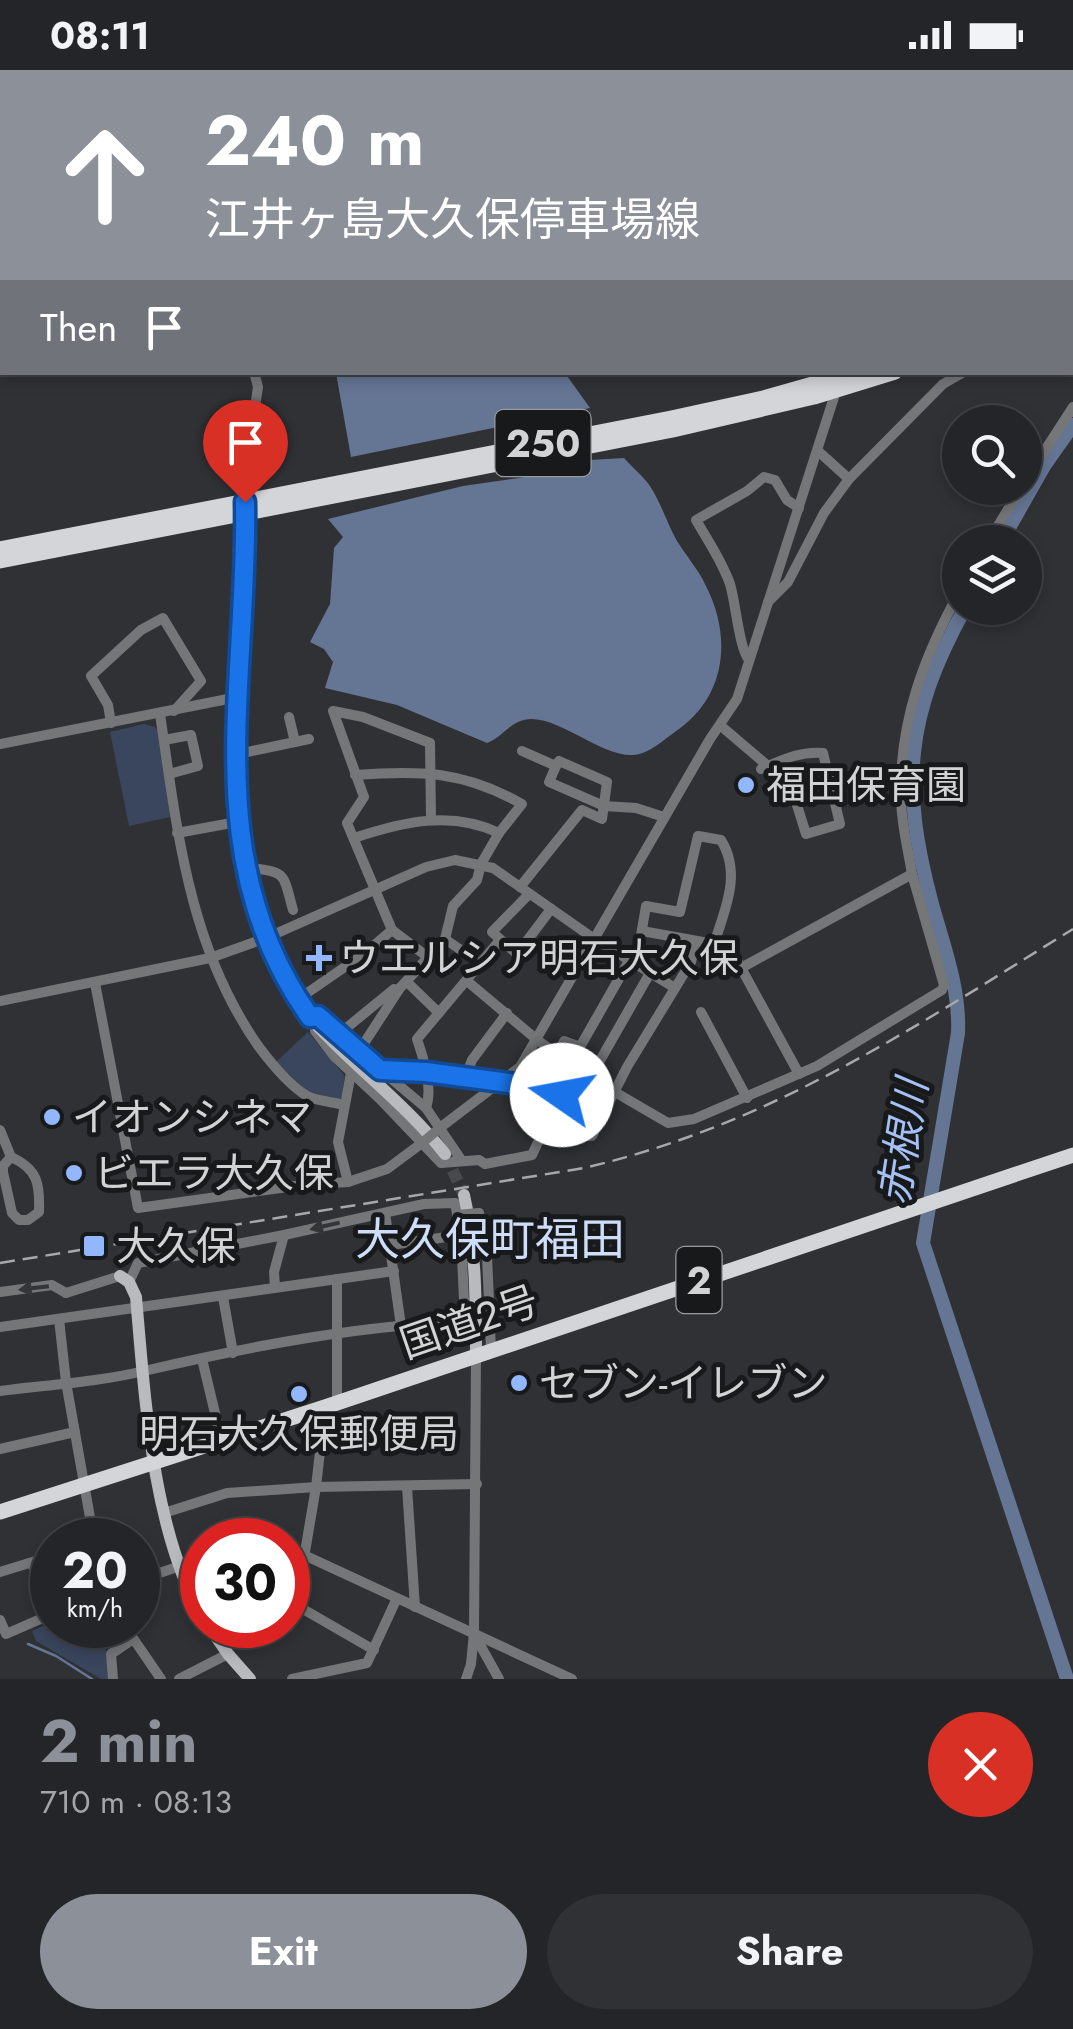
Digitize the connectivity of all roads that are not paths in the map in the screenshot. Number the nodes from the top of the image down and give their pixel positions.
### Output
1 (255, 375) edge
2 (873, 375) edge
3 (959, 375) edge
4 (843, 379) edge
5 (1073, 406) edge
6 (818, 451) junction
7 (1042, 454) edge
8 (850, 479) junction
9 (245, 508) junction
10 (799, 508) junction
11 (0, 549) edge
12 (0, 560) edge
13 (782, 580) junction
14 (942, 625) edge
15 (750, 660) junction
16 (238, 698) junction
17 (174, 711) junction
18 (160, 714) junction
19 (289, 716) dead end
20 (111, 723) junction
21 (721, 726) junction
22 (309, 739) dead end
23 (164, 740) junction
24 (295, 742) junction
25 (0, 744) edge
26 (522, 750) dead end
27 (238, 754) junction
28 (783, 760) junction
29 (556, 766) junction
30 (430, 772) junction
31 (168, 774) junction
32 (355, 776) junction
33 (604, 806) junction
34 (664, 817) junction
35 (431, 819) junction
36 (237, 822) junction
37 (177, 833) junction
38 (498, 833) junction
39 (354, 838) junction
40 (481, 864) junction
41 (244, 867) junction
42 (912, 874) junction
43 (375, 890) junction
44 (525, 890) junction
45 (551, 908) junction
46 (293, 910) dead end
47 (392, 930) junction
48 (642, 931) junction
49 (266, 938) junction
50 (593, 938) junction
51 (445, 939) junction
52 (500, 940) junction
53 (696, 941) junction
54 (714, 944) junction
55 (210, 958) junction
56 (429, 958) junction
57 (632, 963) junction
58 (480, 964) junction
59 (741, 968) junction
60 (650, 973) junction
61 (466, 982) junction
62 (95, 983) junction
63 (404, 986) junction
64 (675, 988) junction
65 (297, 1000) junction
66 (0, 1001) edge
67 (507, 1012) junction
68 (701, 1012) dead end
69 (439, 1013) junction
70 (310, 1017) junction
71 (339, 1034) junction
72 (536, 1039) junction
73 (359, 1051) junction
74 (557, 1054) junction
75 (574, 1066) junction
76 (380, 1070) junction
77 (426, 1072) junction
78 (352, 1073) junction
79 (799, 1074) junction
80 (589, 1076) junction
81 (465, 1078) junction
82 (499, 1083) junction
83 (613, 1092) junction
84 (562, 1095) junction
85 (748, 1098) junction
86 (344, 1104) junction
87 (426, 1108) junction
88 (441, 1127) junction
89 (546, 1128) junction
90 (0, 1130) edge
91 (422, 1143) junction
92 (445, 1154) tunnel mouth
93 (1073, 1155) edge
94 (11, 1157) junction
95 (462, 1161) junction
96 (348, 1182) junction
97 (459, 1204) junction
98 (385, 1213) junction
99 (284, 1235) junction
100 (462, 1235) junction
101 (390, 1245) junction
102 (394, 1271) junction
103 (125, 1279) junction
104 (337, 1279) junction
105 (275, 1288) junction
106 (0, 1292) edge
107 (66, 1293) junction
108 (223, 1296) junction
109 (137, 1310) junction
110 (63, 1318) junction
111 (470, 1321) junction
112 (402, 1326) junction
113 (0, 1327) edge
114 (337, 1335) junction
115 (484, 1352) junction
116 (233, 1353) junction
117 (202, 1359) junction
118 (144, 1371) junction
119 (66, 1382) junction
120 (0, 1391) edge
121 (331, 1404) junction
122 (75, 1432) junction
123 (222, 1438) junction
124 (0, 1449) edge
125 (155, 1460) junction
126 (84, 1484) junction
127 (476, 1484) junction
128 (316, 1487) junction
129 (407, 1487) junction
130 (0, 1512) edge
131 (164, 1513) junction
132 (90, 1518) edge
133 (310, 1521) edge
134 (310, 1558) edge
135 (30, 1564) edge
136 (178, 1566) junction
137 (180, 1570) edge
138 (0, 1572) edge
139 (160, 1572) edge
140 (397, 1598) junction
141 (416, 1607) junction
142 (310, 1616) edge
143 (0, 1620) edge
144 (30, 1624) edge
145 (474, 1633) junction
146 (120, 1648) edge
147 (140, 1648) edge
148 (224, 1648) edge
149 (374, 1650) junction
150 (228, 1654) junction
151 (340, 1674) edge
152 (113, 1679) edge
153 (161, 1679) edge
154 (179, 1679) edge
155 (250, 1679) edge
156 (292, 1679) edge
157 (466, 1679) edge
158 (499, 1679) edge
159 (572, 1679) edge

1 - 9 street
2 - 4 highway, 250
3 - 8 street
4 - 6 street
4 - 9 highway, 250
5 - 7 street
6 - 8 street
6 - 10 street
8 - 13 street
9 - 11 highway, 250
9 - 12 highway, 250
9 - 16 main road
10 - 13 street
10 - 15 street
13 - 15 street
14 - 42 street
15 - 21 street
16 - 17 street
16 - 27 main road
17 - 18 street
17 - 20 street
18 - 20 street
18 - 23 street
19 - 24 street
20 - 25 street
21 - 28 street
21 - 34 street
22 - 24 street
23 - 31 street
23 - 31 street
24 - 27 street
26 - 29 street
27 - 36 main road
28 - 28 street
29 - 33 street
29 - 33 street
30 - 32 street
30 - 32 street
30 - 35 street
30 - 38 street
31 - 37 street
32 - 39 street
33 - 34 street
33 - 44 street
34 - 50 street
35 - 38 street
35 - 39 street
36 - 37 street
36 - 41 main road
37 - 55 street
38 - 40 street
39 - 43 street
40 - 43 street
40 - 44 street
40 - 51 street
41 - 46 street
41 - 49 main road
42 - 59 street
42 - 79 street
43 - 47 street
43 - 49 street
44 - 45 street
44 - 52 street
45 - 50 street
45 - 52 street
47 - 56 street
47 - 65 street
48 - 53 street
48 - 54 street
48 - 57 street
49 - 55 street
49 - 65 main road
50 - 57 street
50 - 72 street
51 - 56 street
51 - 58 street
52 - 58 street
53 - 54 street
53 - 64 street
54 - 59 street
55 - 62 street
55 - 86 street
56 - 63 street
57 - 60 street
57 - 74 street
58 - 61 street
59 - 79 street
60 - 64 street
60 - 80 street
61 - 67 street
61 - 69 street
62 - 66 street
62 - 96 street
63 - 69 street
63 - 71 street
63 - 73 street
64 - 83 street
65 - 70 main road
67 - 72 street
67 - 81 street
68 - 85 street
69 - 77 street
70 - 71 street
70 - 78 street
70 - 92 main road
71 - 73 street
72 - 74 street
72 - 82 street
73 - 76 street
74 - 75 street
75 - 80 street
75 - 84 street
76 - 77 street
76 - 87 street
77 - 81 street
77 - 87 street
78 - 86 street
78 - 91 street
79 - 85 street
80 - 83 street
80 - 84 street
81 - 82 street
82 - 84 street
82 - 88 street
83 - 85 street
83 - 89 street
84 - 89 street
86 - 96 street
87 - 88 street
88 - 91 street, bridge
88 - 95 street
89 - 95 street
90 - 94 street
91 - 95 street
91 - 96 street
93 - 115 highway, 国道2号 / 2
94 - 94 street
97 - 98 street
97 - 100 street
97 - 111 main road
97 - 115 street, bridge
98 -> 99 street
98 - 101 street
99 - 103 street
99 - 105 street
100 - 101 street
100 - 111 street
101 - 102 street
102 - 104 street
102 - 112 street
103 - 107 street
103 - 109 main road
104 - 105 street
104 - 114 street
105 - 108 street
107 -> 106 street
107 - 110 street
108 - 109 street
108 - 116 street
109 - 110 street
109 - 118 main road
110 - 113 street
110 - 119 street
111 - 112 street
111 - 115 main road
112 - 114 street
114 - 116 street
114 - 121 street
115 - 121 highway, 国道2号 / 2
115 - 127 street
116 - 117 street
117 - 118 street
117 - 123 street
118 - 119 street
118 - 125 main road
119 - 120 street
119 - 122 street
121 - 123 highway, 国道2号 / 2
121 - 128 street
122 - 124 street
122 - 126 street
123 - 125 highway, 国道2号 / 2
125 - 126 highway, 国道2号 / 2
125 - 131 main road
126 - 130 highway, 国道2号 / 2
126 - 132 street
127 - 129 street
127 - 145 street
128 - 129 street
128 - 131 street
128 - 133 street
129 - 141 street
131 - 136 main road
134 - 140 street
135 - 138 street
136 - 137 main road
136 - 139 street
140 - 141 street
140 - 149 street
141 - 145 street
142 - 149 street
143 - 144 street
145 - 157 street
145 - 158 street
145 - 159 street
146 - 152 street
147 - 153 street
148 - 150 main road
149 - 151 street
150 - 154 street
150 - 155 main road
151 - 156 street

